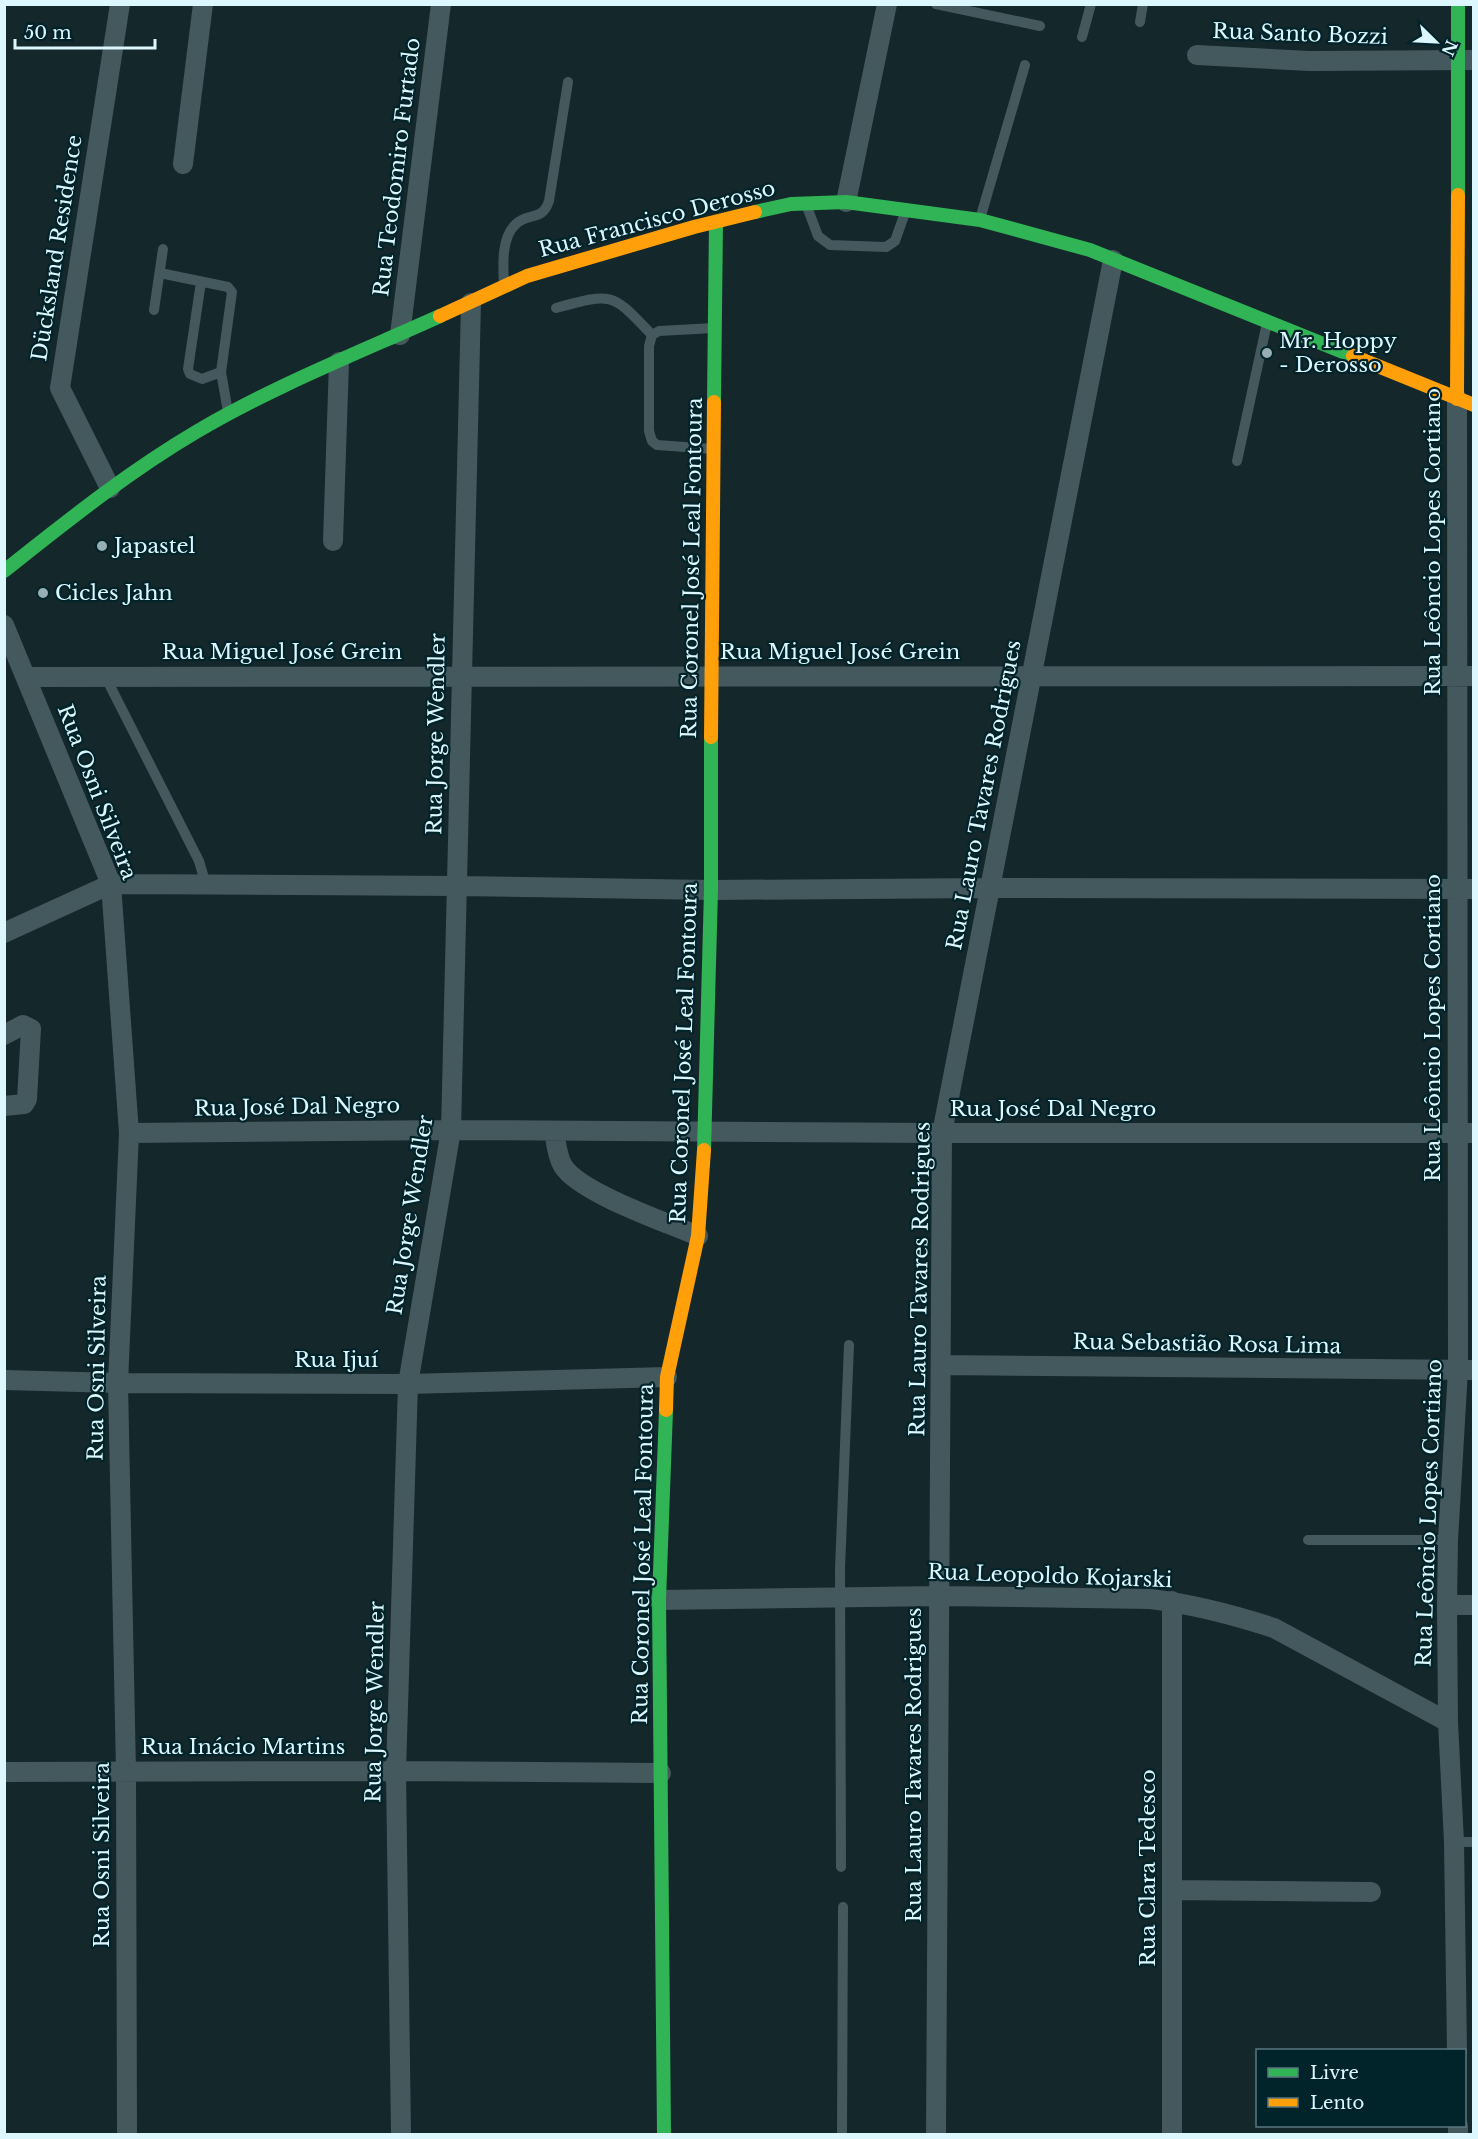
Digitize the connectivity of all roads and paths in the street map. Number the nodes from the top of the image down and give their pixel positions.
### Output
1 (120, 4) edge
2 (203, 4) edge
3 (441, 4) edge
4 (887, 4) edge
5 (936, 4) edge
6 (1091, 4) edge
7 (1143, 4) edge
8 (1458, 4) edge
9 (1140, 22) dead end
10 (1040, 26) dead end
11 (1082, 37) dead end
12 (1197, 55) dead end
13 (1465, 61) edge
14 (1025, 66) dead end
15 (568, 82) dead end
16 (183, 164) dead end
17 (846, 202) junction
18 (806, 204) junction
19 (906, 210) junction
20 (980, 220) junction
21 (716, 222) junction
22 (163, 249) dead end
23 (1113, 260) junction
24 (160, 273) junction
25 (201, 282) junction
26 (504, 287) junction
27 (471, 303) junction
28 (556, 308) dead end
29 (154, 310) dead end
30 (1267, 322) junction
31 (715, 328) junction
32 (400, 335) junction
33 (652, 335) junction
34 (339, 362) junction
35 (221, 372) junction
36 (1465, 402) edge
37 (229, 414) junction
38 (714, 449) junction
39 (1237, 461) dead end
40 (110, 489) junction
41 (333, 541) dead end
42 (4, 571) edge
43 (4, 625) edge
44 (105, 676) junction
45 (462, 676) junction
46 (711, 676) junction
47 (1032, 676) junction
48 (1465, 676) edge
49 (26, 677) junction
50 (111, 884) junction
51 (206, 885) junction
52 (457, 886) junction
53 (990, 888) junction
54 (1465, 889) edge
55 (711, 890) junction
56 (4, 933) edge
57 (4, 1035) edge
58 (4, 1106) edge
59 (450, 1130) junction
60 (554, 1131) junction
61 (705, 1132) junction
62 (129, 1133) junction
63 (942, 1133) junction
64 (1465, 1133) edge
65 (698, 1236) junction
66 (849, 1345) dead end
67 (941, 1365) junction
68 (1466, 1370) edge
69 (666, 1377) junction
70 (4, 1380) edge
71 (118, 1383) junction
72 (408, 1384) junction
73 (1308, 1540) dead end
74 (1448, 1540) junction
75 (939, 1596) junction
76 (841, 1597) junction
77 (659, 1600) junction
78 (1172, 1601) junction
79 (1447, 1605) junction
80 (1473, 1605) edge
81 (1448, 1722) junction
82 (126, 1771) junction
83 (396, 1771) junction
84 (4, 1772) edge
85 (661, 1773) junction
86 (1464, 1842) edge
87 (841, 1867) dead end
88 (1172, 1890) junction
89 (1371, 1892) dead end
90 (843, 1907) dead end
91 (1457, 2049) edge
92 (127, 2134) edge
93 (401, 2134) edge
94 (663, 2134) edge
95 (842, 2134) edge
96 (936, 2134) edge
97 (1172, 2134) edge

1 - 40 street, Dücksland Residence
2 - 16 street
3 - 32 street, Rua Teodomiro Furtado
4 - 17 street
5 - 10 lane
6 - 11 lane
7 - 9 lane
8 - 13 street, Rua Leôncio Lopes Cortiano
12 - 13 street, Rua Santo Bozzi
13 - 36 street, Rua Leôncio Lopes Cortiano
14 - 20 lane
15 - 26 lane
17 - 18 street, Rua Francisco Derosso
17 - 19 street, Rua Francisco Derosso
18 - 19 lane
18 - 21 street, Rua Francisco Derosso
19 - 20 street, Rua Francisco Derosso
20 - 23 street, Rua Francisco Derosso
21 - 26 street, Rua Francisco Derosso
21 - 31 street, Rua Coronel José Leal Fontoura
22 - 24 lane
23 - 30 street, Rua Francisco Derosso
23 - 47 street, Rua Lauro Tavares Rodrigues
24 - 25 lane
24 - 29 lane
25 - 35 lane
25 - 35 lane
26 - 27 street, Rua Francisco Derosso
27 - 32 street, Rua Francisco Derosso
27 - 45 street, Rua Jorge Wendler
28 - 33 lane
30 - 36 street, Rua Francisco Derosso
30 - 39 lane
31 - 33 lane
31 - 38 street, Rua Coronel José Leal Fontoura
32 - 34 street, Rua Francisco Derosso
33 - 38 lane
34 - 37 street, Rua Francisco Derosso
34 - 41 street
35 - 37 lane
36 - 48 street, Rua Leôncio Lopes Cortiano
37 - 40 street, Rua Francisco Derosso
38 - 46 street, Rua Coronel José Leal Fontoura
40 - 42 street, Rua Francisco Derosso
43 - 49 street, Rua Osni Silveira
44 - 45 street, Rua Miguel José Grein
44 - 49 street, Rua Miguel José Grein
44 - 51 lane
45 - 46 street, Rua Miguel José Grein
45 - 52 street, Rua Jorge Wendler
46 - 47 street, Rua Miguel José Grein
46 - 55 street, Rua Coronel José Leal Fontoura
47 - 48 street, Rua Miguel José Grein
47 - 53 street, Rua Lauro Tavares Rodrigues
48 - 54 street, Rua Leôncio Lopes Cortiano
49 - 50 street, Rua Osni Silveira
50 - 51 street
50 - 56 street
50 - 62 street, Rua Osni Silveira
51 - 52 street
52 - 55 street
52 - 59 street, Rua Jorge Wendler
53 - 54 street
53 - 55 street
53 - 63 street, Rua Lauro Tavares Rodrigues
54 - 64 street, Rua Leôncio Lopes Cortiano
55 - 61 street, Rua Coronel José Leal Fontoura
57 - 58 street
59 - 60 street, Rua José Dal Negro
59 - 62 street, Rua José Dal Negro
59 - 72 street, Rua Jorge Wendler
60 - 61 street, Rua José Dal Negro
60 - 65 street
61 - 63 street, Rua José Dal Negro
61 - 65 street, Rua Coronel José Leal Fontoura
62 - 71 street, Rua Osni Silveira
63 - 64 street, Rua José Dal Negro
63 - 67 street, Rua Lauro Tavares Rodrigues
64 - 68 street, Rua Leôncio Lopes Cortiano
65 - 69 street, Rua Coronel José Leal Fontoura
66 - 76 lane
67 - 68 street, Rua Sebastião Rosa Lima
67 - 75 street, Rua Lauro Tavares Rodrigues
68 - 74 street, Rua Leôncio Lopes Cortiano
69 - 72 street, Rua Ijuí
69 - 77 street, Rua Coronel José Leal Fontoura
70 - 71 street, Rua Ijuí
71 - 72 street, Rua Ijuí
71 - 82 street, Rua Osni Silveira
72 - 83 street, Rua Jorge Wendler
73 - 74 lane
74 - 79 street, Rua Leôncio Lopes Cortiano
75 - 76 street, Rua Leopoldo Kojarski
75 - 78 street, Rua Leopoldo Kojarski
75 - 96 street, Rua Lauro Tavares Rodrigues
76 - 77 street, Rua Leopoldo Kojarski
76 - 87 lane
77 - 85 street, Rua Coronel José Leal Fontoura
78 - 81 street, Rua Leopoldo Kojarski
78 - 88 street, Rua Clara Tedesco
79 - 80 street
79 - 81 street, Rua Leôncio Lopes Cortiano
81 - 86 street, Rua Leôncio Lopes Cortiano
82 - 83 street, Rua Inácio Martins
82 - 84 street, Rua Inácio Martins
82 - 92 street, Rua Osni Silveira
83 - 85 street, Rua Inácio Martins
83 - 93 street, Rua Jorge Wendler
85 - 94 street, Rua Coronel José Leal Fontoura
86 - 91 street, Rua Leôncio Lopes Cortiano
88 - 89 street
88 - 97 street, Rua Clara Tedesco
90 - 95 lane

